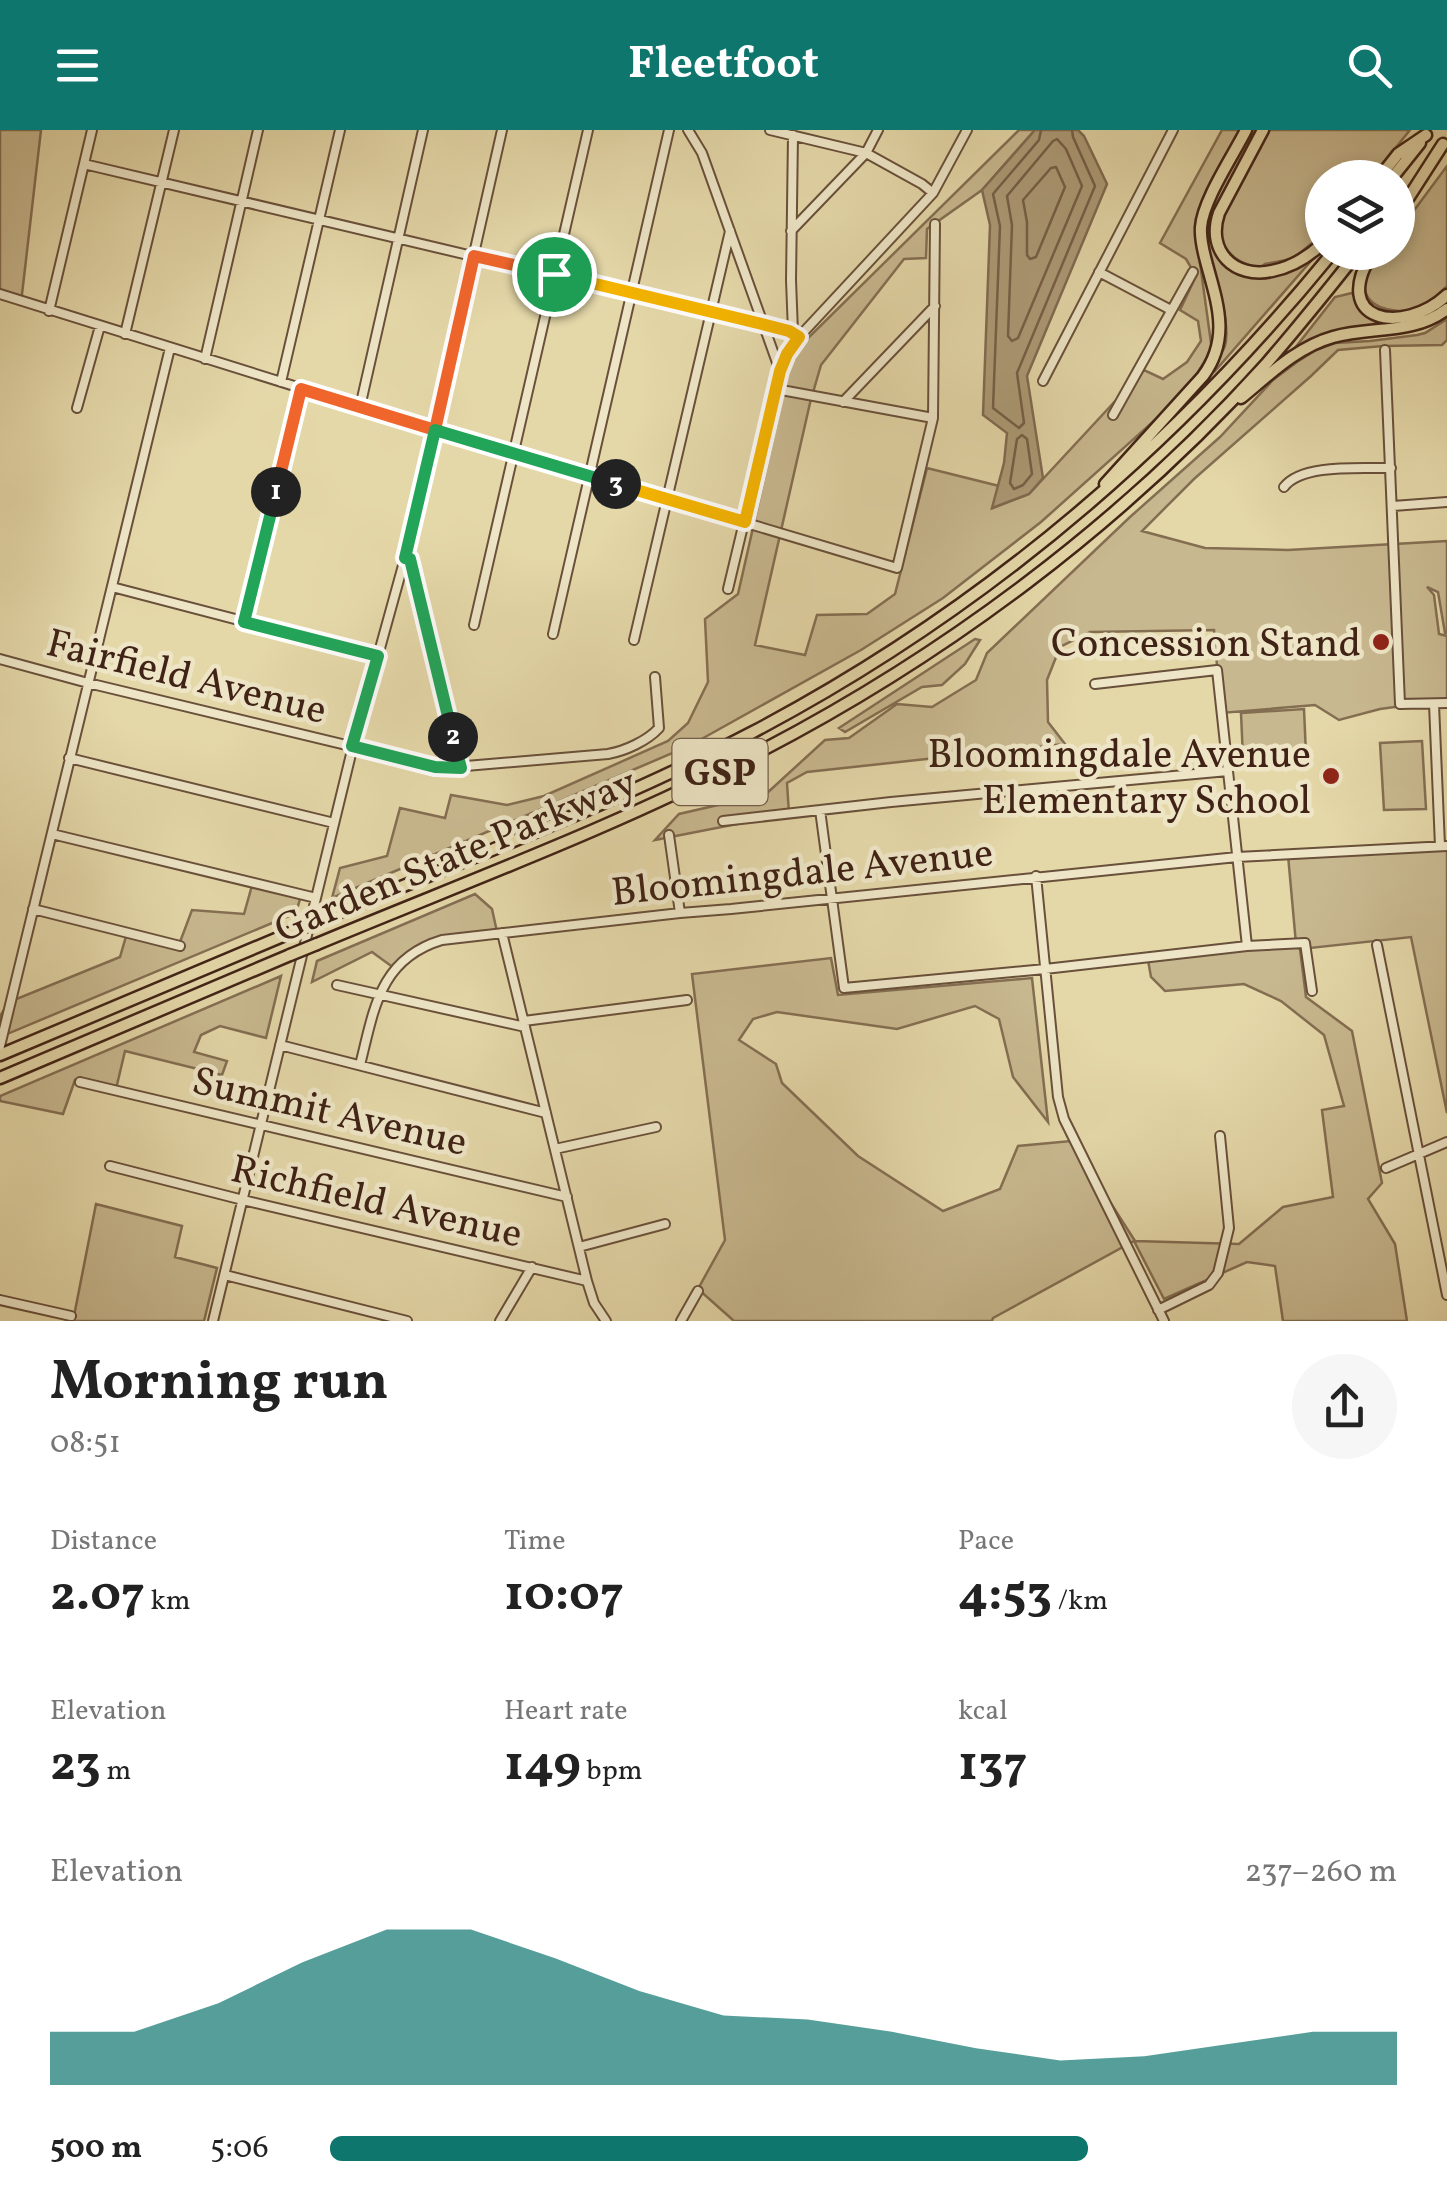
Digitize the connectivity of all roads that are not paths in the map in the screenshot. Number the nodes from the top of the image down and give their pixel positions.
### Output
1 (92, 130) edge
2 (174, 130) edge
3 (258, 130) edge
4 (340, 130) edge
5 (423, 130) edge
6 (502, 130) edge
7 (588, 130) edge
8 (669, 130) edge
9 (688, 130) edge
10 (770, 130) edge
11 (878, 130) edge
12 (967, 130) edge
13 (1173, 130) edge
14 (1246, 130) edge
15 (1263, 130) edge
16 (1428, 133) edge
17 (792, 135) junction
18 (1445, 142) edge
19 (866, 153) junction
20 (1393, 160) edge
21 (1406, 160) edge
22 (84, 164) junction
23 (1415, 180) edge
24 (162, 182) junction
25 (1415, 188) edge
26 (933, 193) junction
27 (242, 201) junction
28 (320, 219) junction
29 (935, 224) dead end
30 (730, 231) junction
31 (791, 231) junction
32 (399, 238) junction
33 (474, 256) junction
34 (1305, 257) edge
35 (1318, 270) edge
36 (1343, 270) edge
37 (1362, 270) edge
38 (1099, 272) junction
39 (1193, 272) dead end
40 (554, 274) junction
41 (632, 293) junction
42 (0, 294) edge
43 (1447, 295) edge
44 (935, 306) junction
45 (1447, 309) edge
46 (49, 310) junction
47 (1171, 310) junction
48 (710, 311) junction
49 (762, 324) junction
50 (100, 326) junction
51 (125, 334) junction
52 (796, 335) junction
53 (170, 348) junction
54 (1385, 350) dead end
55 (205, 359) junction
56 (780, 371) junction
57 (281, 382) junction
58 (1042, 382) dead end
59 (301, 389) junction
60 (776, 389) junction
61 (844, 402) junction
62 (360, 407) junction
63 (77, 408) dead end
64 (1113, 414) dead end
65 (933, 418) junction
66 (435, 430) junction
67 (1198, 434) junction
68 (513, 453) junction
69 (1390, 468) junction
70 (590, 476) junction
71 (1284, 487) dead end
72 (667, 499) junction
73 (1447, 502) edge
74 (1392, 506) junction
75 (1074, 518) junction
76 (745, 522) junction
77 (405, 558) junction
78 (112, 588) junction
79 (728, 589) dead end
80 (244, 622) junction
81 (474, 626) dead end
82 (554, 634) dead end
83 (634, 640) dead end
84 (378, 656) junction
85 (0, 659) edge
86 (655, 676) dead end
87 (88, 683) junction
88 (1095, 684) dead end
89 (1434, 704) junction
90 (1447, 704) edge
91 (352, 746) junction
92 (69, 758) junction
93 (461, 768) junction
94 (1228, 771) junction
95 (820, 810) junction
96 (722, 822) dead end
97 (334, 824) junction
98 (52, 834) junction
99 (670, 835) dead end
100 (1444, 846) edge
101 (1236, 856) junction
102 (1036, 876) junction
103 (316, 898) junction
104 (832, 898) junction
105 (33, 909) junction
106 (680, 912) junction
107 (502, 933) junction
108 (1378, 945) dead end
109 (180, 946) dead end
110 (1247, 946) junction
111 (1046, 970) junction
112 (337, 985) dead end
113 (1312, 991) dead end
114 (379, 995) junction
115 (687, 1000) dead end
116 (524, 1024) junction
117 (280, 1045) junction
118 (0, 1046) edge
119 (0, 1055) edge
120 (360, 1065) junction
121 (0, 1078) edge
122 (80, 1082) dead end
123 (546, 1113) junction
124 (262, 1124) junction
125 (656, 1127) dead end
126 (1220, 1136) dead end
127 (1447, 1142) edge
128 (555, 1149) junction
129 (1419, 1154) junction
130 (110, 1166) dead end
131 (1386, 1168) dead end
132 (567, 1197) junction
133 (243, 1200) junction
134 (665, 1224) dead end
135 (579, 1247) junction
136 (532, 1268) junction
137 (225, 1275) junction
138 (587, 1281) junction
139 (698, 1291) dead end
140 (1447, 1296) edge
141 (0, 1300) edge
142 (1158, 1310) junction
143 (71, 1316) dead end
144 (213, 1321) edge
145 (407, 1321) edge
146 (500, 1321) edge
147 (606, 1321) edge
148 (681, 1321) edge
149 (1164, 1321) edge

1 - 22 street
2 - 24 street
3 - 27 street
4 - 28 street
5 - 32 street
6 - 33 street
7 - 40 street
8 - 41 street
9 - 30 street
10 - 17 street
11 - 19 street
12 - 26 street
13 - 38 street
14 - 75 highway
15 - 34 highway
16 - 20 highway
16 - 21 highway
17 - 19 street
17 - 31 street
18 - 23 highway
18 - 25 highway
19 - 26 street
19 - 31 street
22 - 24 street
22 - 46 street
24 - 27 street
24 - 51 street
26 - 52 street
27 - 28 street
27 - 55 street
28 - 32 street
28 - 57 street
29 - 44 street
30 - 48 street
30 - 49 street
31 - 52 street
32 - 33 street
32 - 62 street
33 - 40 street
33 - 66 street
35 - 75 highway, Garden State Parkway / GSP
36 - 67 highway, Garden State Parkway / GSP
37 - 43 highway
38 - 47 street
38 - 58 street
39 - 47 street
40 - 41 street
40 - 68 street
41 - 48 street
41 - 70 street
42 - 46 street
44 - 61 street
44 - 65 street
45 - 67 highway
46 - 50 street
47 - 64 street
48 - 49 street
48 - 72 street
49 - 52 street
49 - 56 street
50 - 51 street
50 - 63 street
51 - 53 street
52 - 56 street
53 - 55 street
53 - 78 street
54 - 69 street
55 - 57 street
56 - 60 street
57 - 59 street
59 - 62 street
59 - 80 street
60 - 61 street
60 - 76 street
61 - 65 street
62 - 66 street
65 - 76 street
66 - 68 street
66 - 77 street
67 - 121 highway, Garden State Parkway / GSP, bridge
68 - 70 street
68 - 81 street
69 - 71 street
69 - 74 street
70 - 72 street
70 - 82 street
72 - 76 street
72 - 83 street
73 - 74 street
74 - 89 street
75 - 119 highway, Garden State Parkway / GSP, bridge
76 - 79 street
77 - 84 street
77 - 93 street
78 - 80 street
78 - 87 street
80 - 84 street
84 - 91 street
85 - 87 street, Fairfield Avenue
86 - 93 street, Fairfield Avenue
87 - 91 street, Fairfield Avenue
87 - 92 street
88 - 94 street
89 - 90 street
89 - 100 street
91 - 93 street, Fairfield Avenue
91 - 97 street
92 - 97 street
92 - 98 street
94 - 95 street
94 - 101 street
95 - 96 street
95 - 104 street
97 - 103 street
98 - 103 street
98 - 105 street
99 - 106 street
100 - 101 street, Bloomingdale Avenue
101 - 102 street, Bloomingdale Avenue
101 - 110 street
102 - 104 street, Bloomingdale Avenue
102 - 111 street
103 - 117 street
104 - 106 street, Bloomingdale Avenue
104 - 111 street
105 - 109 street
105 - 118 street
106 - 107 street, Bloomingdale Avenue
107 - 114 street, Bloomingdale Avenue
107 - 116 street
108 - 129 street
110 - 111 street
110 - 113 street
111 - 142 street
112 - 114 street
114 - 116 street
114 - 120 street, Bloomingdale Avenue
115 - 116 street
116 - 123 street
117 - 120 street
117 - 124 street
120 - 123 street
122 - 124 street, Summit Avenue
123 - 128 street
124 - 132 street, Summit Avenue
124 - 133 street
125 - 128 street
126 - 142 street
127 - 129 street
128 - 132 street
129 - 131 street
129 - 140 street
130 - 133 street, Richfield Avenue
132 - 135 street
133 - 136 street, Richfield Avenue
133 - 137 street
134 - 135 street
135 - 138 street
136 - 138 street, Richfield Avenue
136 - 146 street
137 - 144 street
137 - 145 street
138 - 147 street
139 - 148 street
141 - 143 street
142 - 149 street

